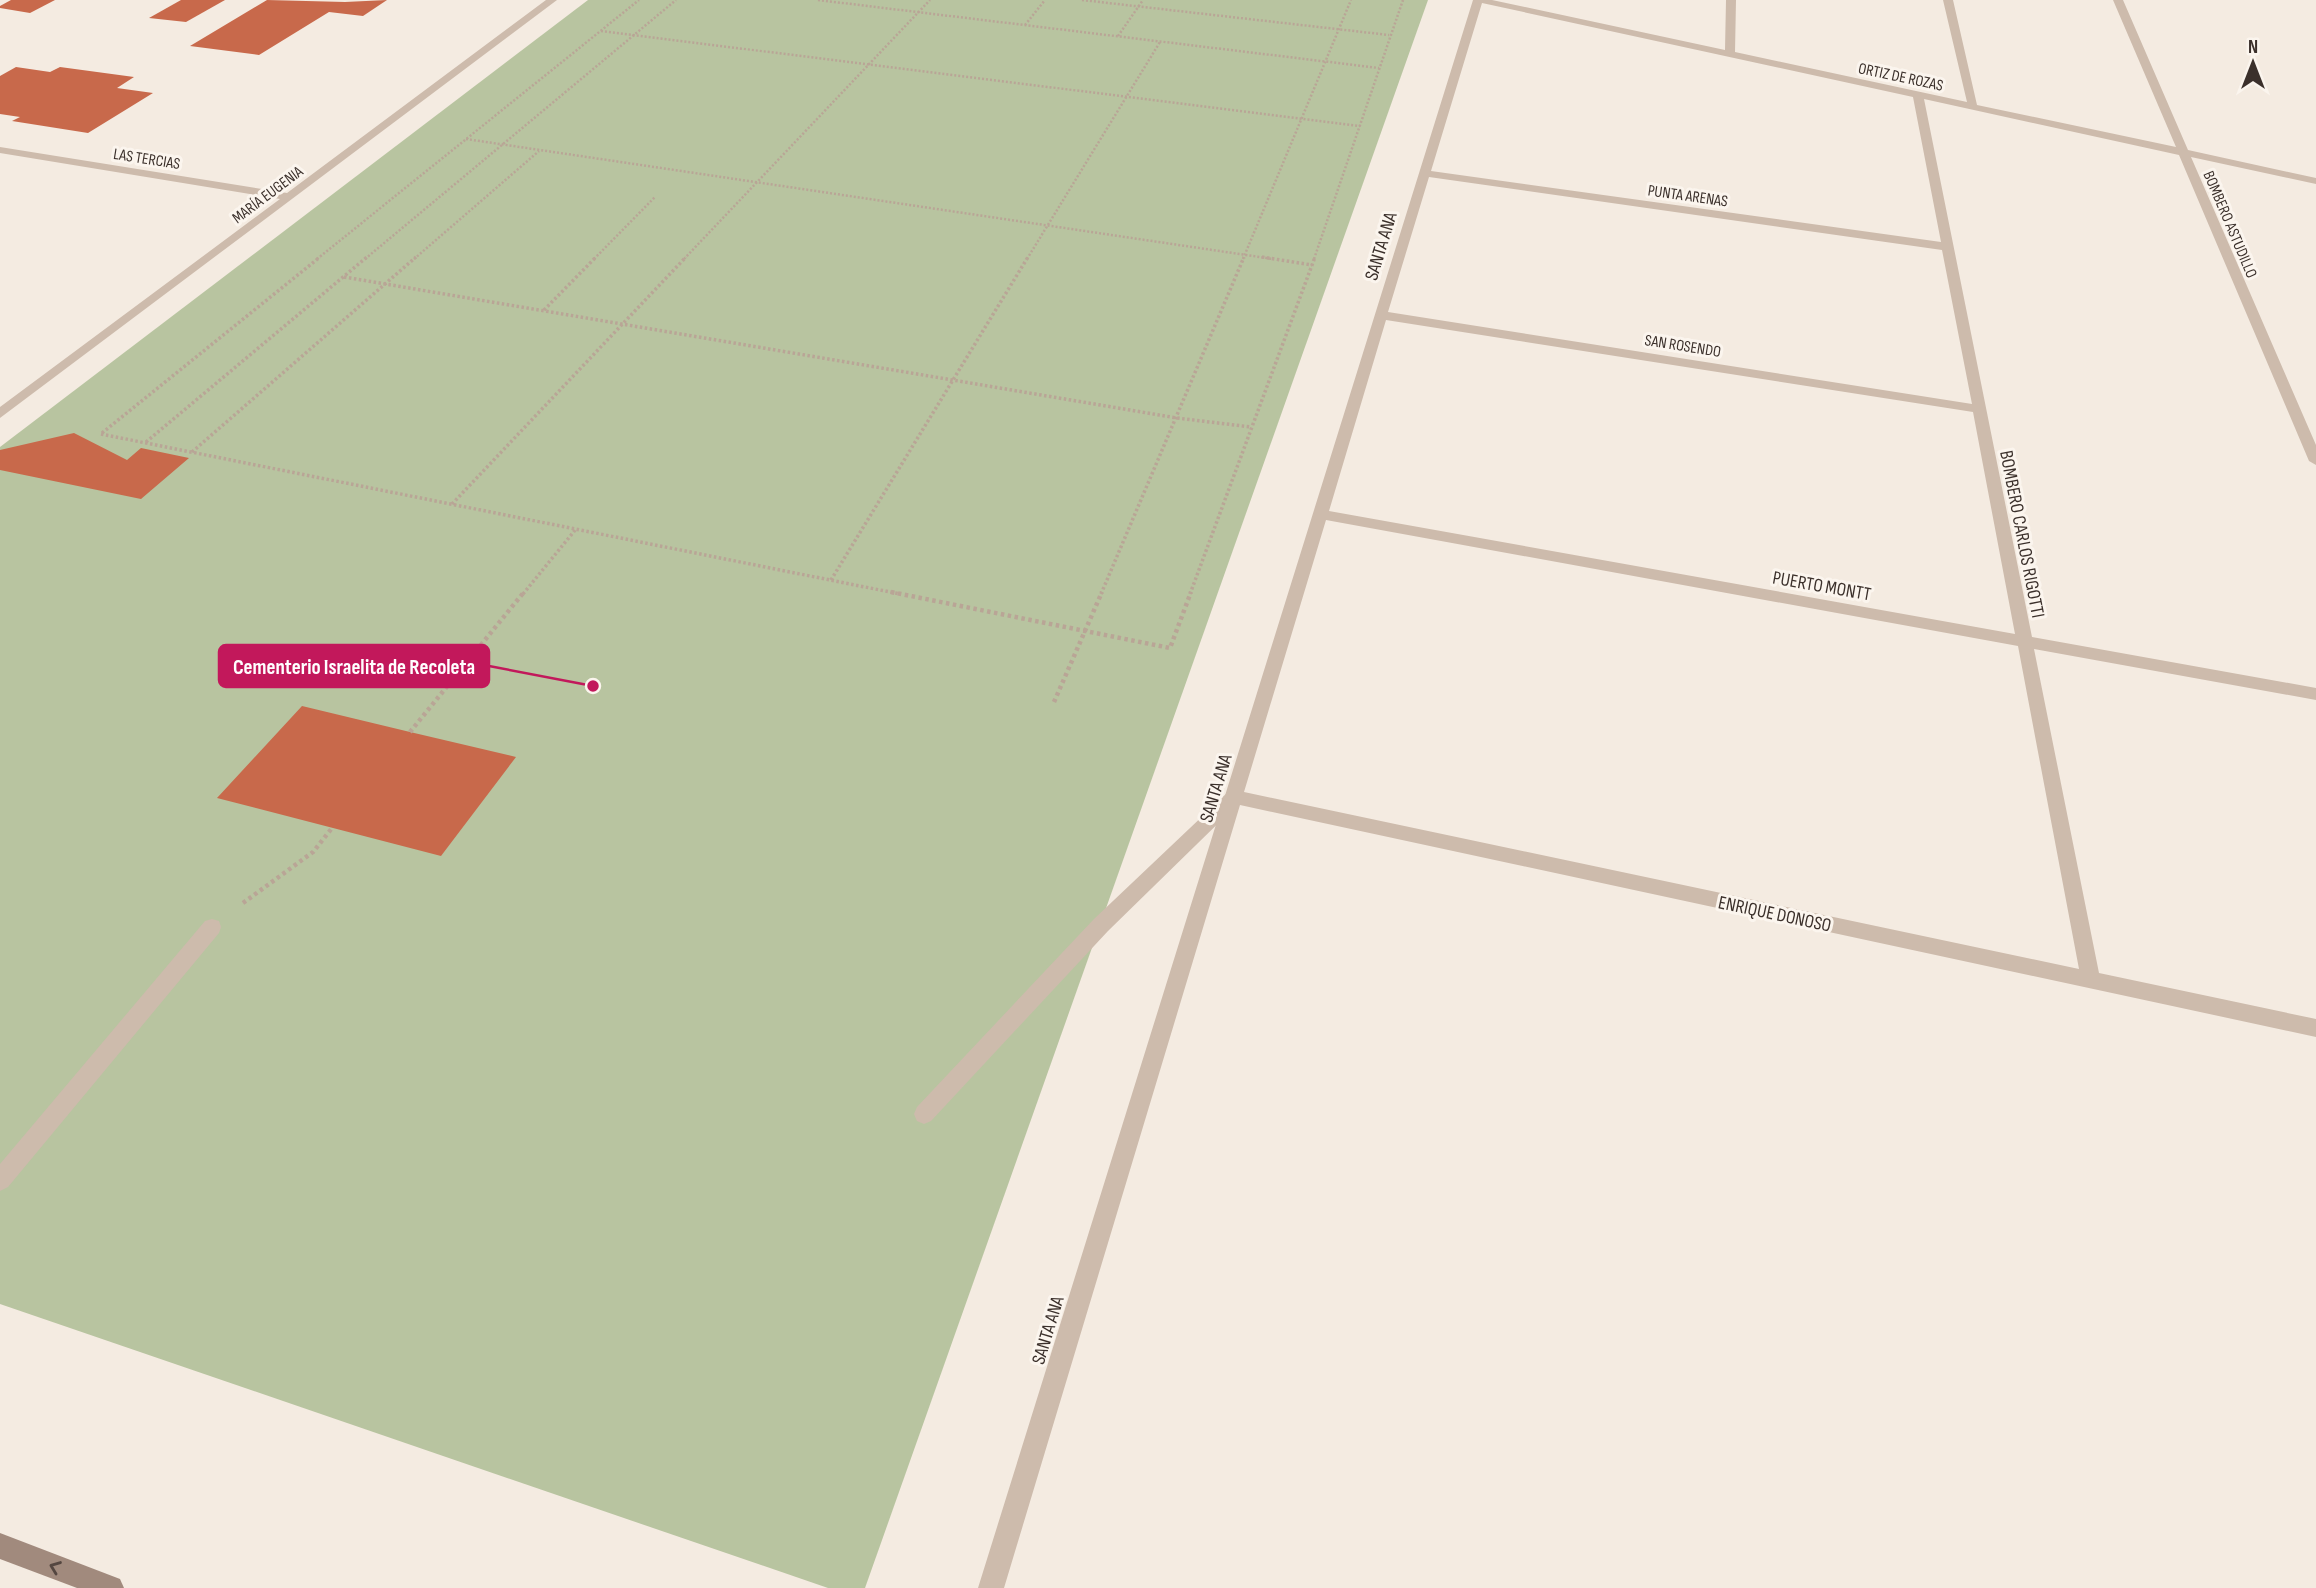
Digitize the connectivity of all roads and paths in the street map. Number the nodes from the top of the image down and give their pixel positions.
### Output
1 (552, 0) edge
2 (639, 0) edge
3 (676, 0) edge
4 (818, 0) edge
5 (930, 0) edge
6 (1045, 0) edge
7 (1082, 0) edge
8 (1143, 0) edge
9 (1350, 0) edge
10 (1403, 0) edge
11 (1479, 0) edge
12 (1731, 0) edge
13 (1948, 0) edge
14 (2118, 0) edge
15 (1138, 6) junction
16 (918, 12) junction
17 (1025, 25) junction
18 (1338, 29) junction
19 (601, 31) junction
20 (634, 35) junction
21 (1388, 35) junction
22 (1118, 36) junction
23 (1160, 42) junction
24 (1730, 55) junction
25 (1325, 62) junction
26 (869, 65) junction
27 (1378, 68) junction
28 (1918, 96) junction
29 (1127, 97) junction
30 (1973, 108) junction
31 (1301, 118) junction
32 (1360, 126) junction
33 (466, 139) junction
34 (502, 145) junction
35 (0, 150) edge
36 (540, 150) junction
37 (2184, 154) junction
38 (1425, 173) junction
39 (2316, 181) edge
40 (757, 182) junction
41 (290, 197) junction
42 (655, 197) dead end
43 (1048, 226) junction
44 (1948, 247) junction
45 (1243, 255) junction
46 (1312, 265) junction
47 (344, 276) junction
48 (385, 284) junction
49 (543, 310) junction
50 (1381, 315) junction
51 (623, 324) junction
52 (954, 380) junction
53 (1979, 410) junction
54 (0, 414) edge
55 (1177, 418) junction
56 (1251, 427) junction
57 (145, 442) junction
58 (192, 452) junction
59 (2316, 461) edge
60 (452, 504) junction
61 (1320, 514) junction
62 (576, 529) junction
63 (831, 580) junction
64 (1084, 630) junction
65 (2024, 641) junction
66 (2316, 694) edge
67 (1054, 702) dead end
68 (410, 732) dead end
69 (1234, 797) junction
70 (332, 828) dead end
71 (212, 927) joint
72 (2091, 980) junction
73 (2316, 1028) edge
74 (924, 1114) dead end
75 (0, 1180) edge
76 (0, 1546) edge
77 (111, 1588) edge
78 (991, 1588) edge

1 - 41 street, MARÍA EUGENIA
2 - 19 path
3 - 20 path
4 - 16 path
5 - 16 path
6 - 17 path
7 - 15 path
8 - 15 path
9 - 18 path
10 - 21 path
11 - 24 street, ORTIZ DE ROZAS
11 - 38 street, SANTA ANA
12 - 24 street
13 - 30 street
14 - 37 street, BOMBERO ASTUDILLO
15 - 18 path
15 - 22 path
16 - 17 path
16 - 26 path
17 - 22 path
18 - 21 path
18 - 25 path
19 - 20 path
19 - 33 path
20 - 26 path
20 - 34 path
21 - 27 path
22 - 23 path
23 - 25 path
23 - 29 path
24 - 28 street, ORTIZ DE ROZAS
25 - 27 path
25 - 31 path
26 - 29 path
26 - 40 path
27 - 32 path
28 - 30 street, ORTIZ DE ROZAS
28 - 44 street, BOMBERO CARLOS RIGOTTI
29 - 31 path
29 - 43 path
30 - 37 street, ORTIZ DE ROZAS
31 - 32 path
31 - 45 path
32 - 46 path
33 - 34 path
33 - 57 path
34 - 36 path
34 - 47 path
35 - 41 street, LAS TERCIAS
36 - 40 path
36 - 48 path
37 - 39 street, ORTIZ DE ROZAS
37 - 59 street, BOMBERO ASTUDILLO
38 - 44 street, PUNTA ARENAS
38 - 50 street, SANTA ANA
40 - 43 path
40 - 51 path
41 - 54 street, MARÍA EUGENIA
42 - 49 path
43 - 45 path
43 - 52 path
44 - 53 street, BOMBERO CARLOS RIGOTTI
45 - 46 path
45 - 55 path
46 - 56 path
47 - 48 path
47 - 57 path
48 - 49 path
48 - 58 path
49 - 51 path
50 - 53 street, SAN ROSENDO
50 - 61 street, SANTA ANA
51 - 52 path
51 - 60 path
52 - 55 path
52 - 63 path
53 - 65 street, BOMBERO CARLOS RIGOTTI
55 - 56 path
55 - 64 path
56 - 64 path
57 - 58 path
58 - 60 path
60 - 62 path
61 - 65 street, PUERTO MONTT
61 - 69 street, SANTA ANA
62 - 63 path
62 - 68 path
63 - 64 path
64 - 67 path
65 - 66 street, PUERTO MONTT
65 - 72 street, BOMBERO CARLOS RIGOTTI
69 - 72 street, ENRIQUE DONOSO
69 - 74 street
69 - 78 street, SANTA ANA
70 - 71 path
71 - 75 street
72 - 73 street, ENRIQUE DONOSO
77 -> 76 main road

